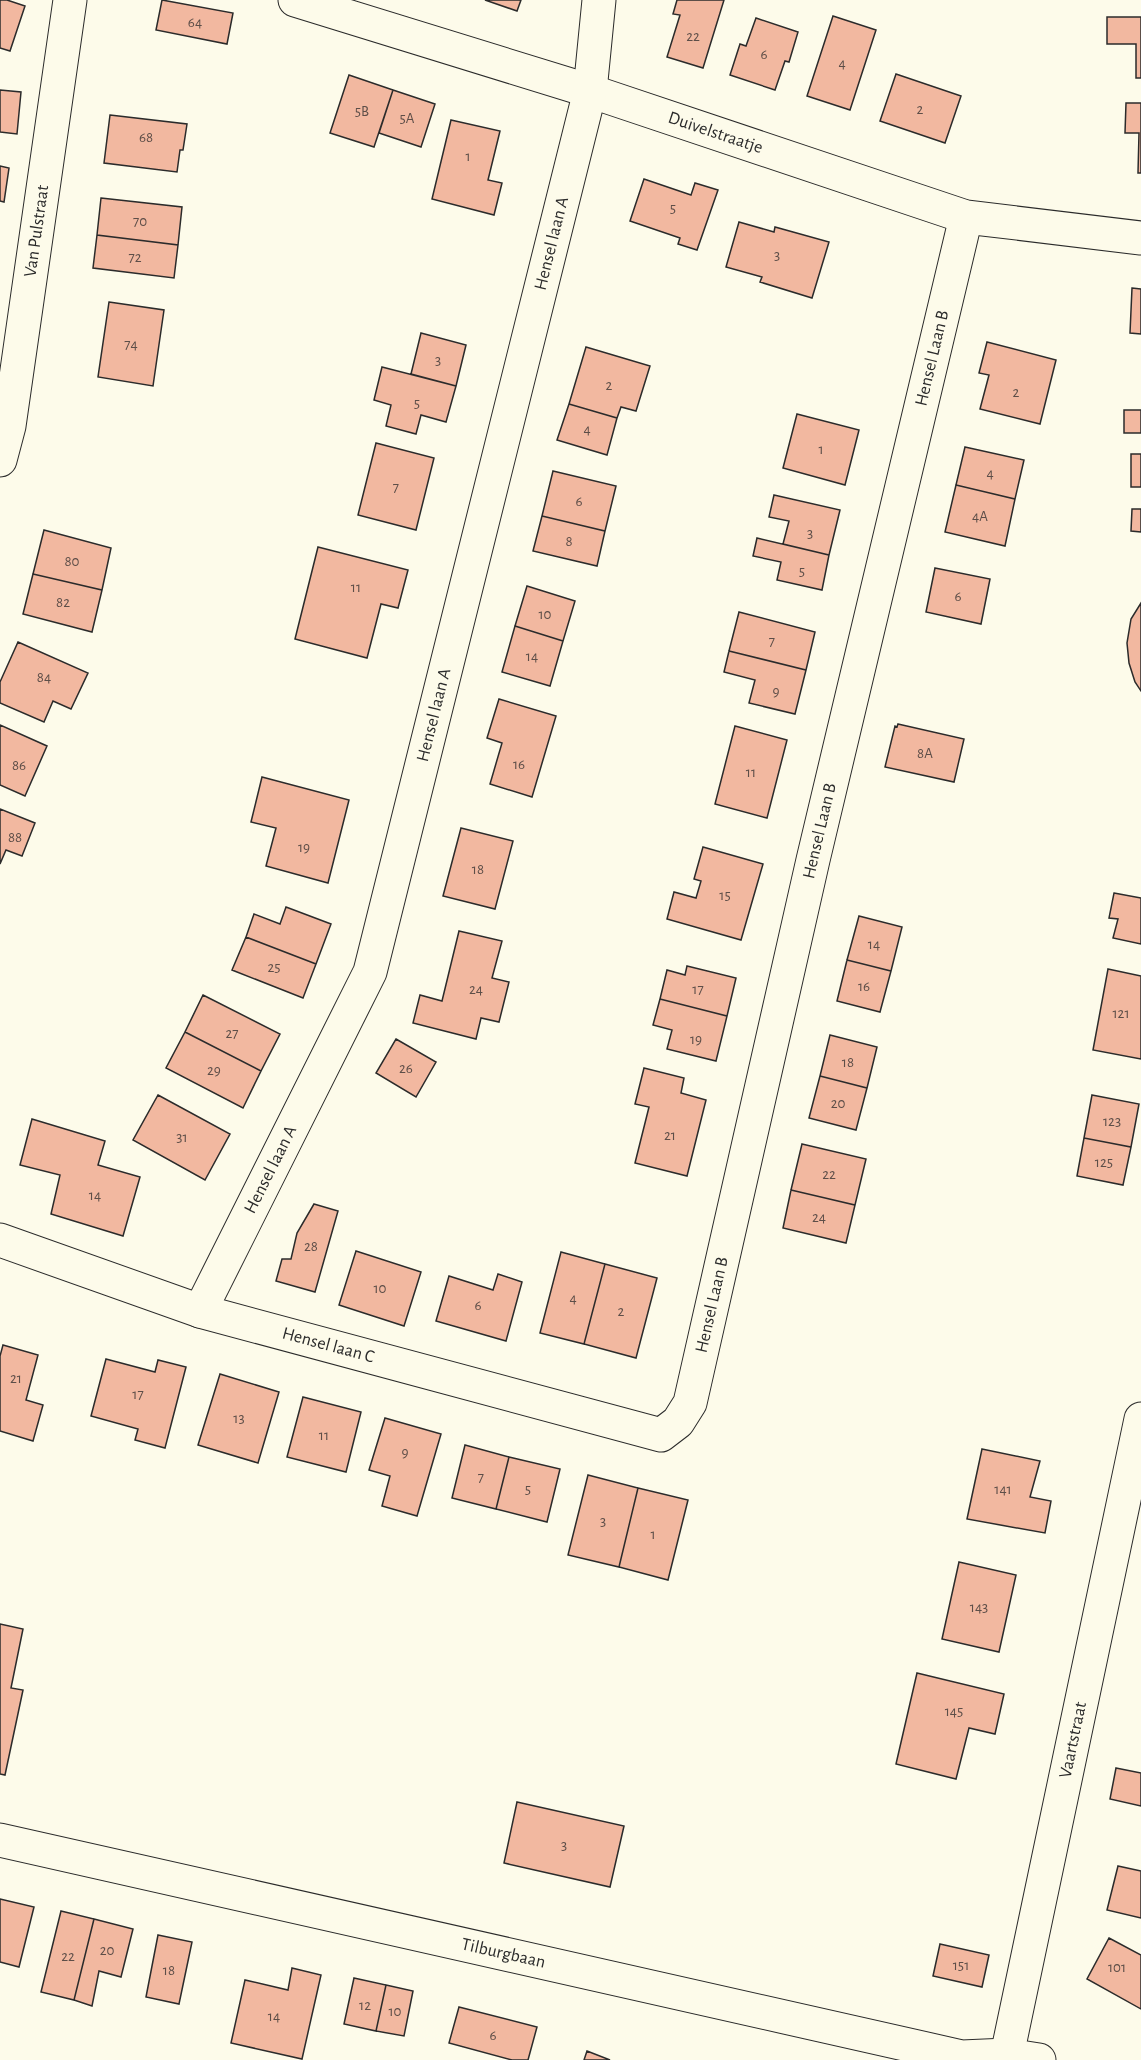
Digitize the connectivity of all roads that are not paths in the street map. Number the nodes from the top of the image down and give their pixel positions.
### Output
1 (70, 0) edge
2 (295, 0) edge
3 (599, 0) edge
4 (590, 91) junction
5 (966, 217) junction
6 (1141, 238) edge
7 (0, 460) edge
8 (0, 1240) edge
9 (200, 1311) junction
10 (1141, 1419) edge
11 (661, 1436) joint
12 (0, 1840) edge
13 (1006, 2058) edge
14 (1039, 2060) edge

1 - 7 street, Van Pulstraat
2 - 4 street, Duivelstraatje
3 - 4 street, Hensel laan A
4 - 5 street, Duivelstraatje
4 - 9 street, Hensel laan A
5 - 6 street, Duivelstraatje
5 - 11 street, Hensel Laan B
8 - 9 street, Hensel laan C
9 - 11 street, Hensel laan C
10 - 13 street, Vaartstraat
12 - 13 street, Tilburgbaan
13 - 14 street, Tilburgbaan

